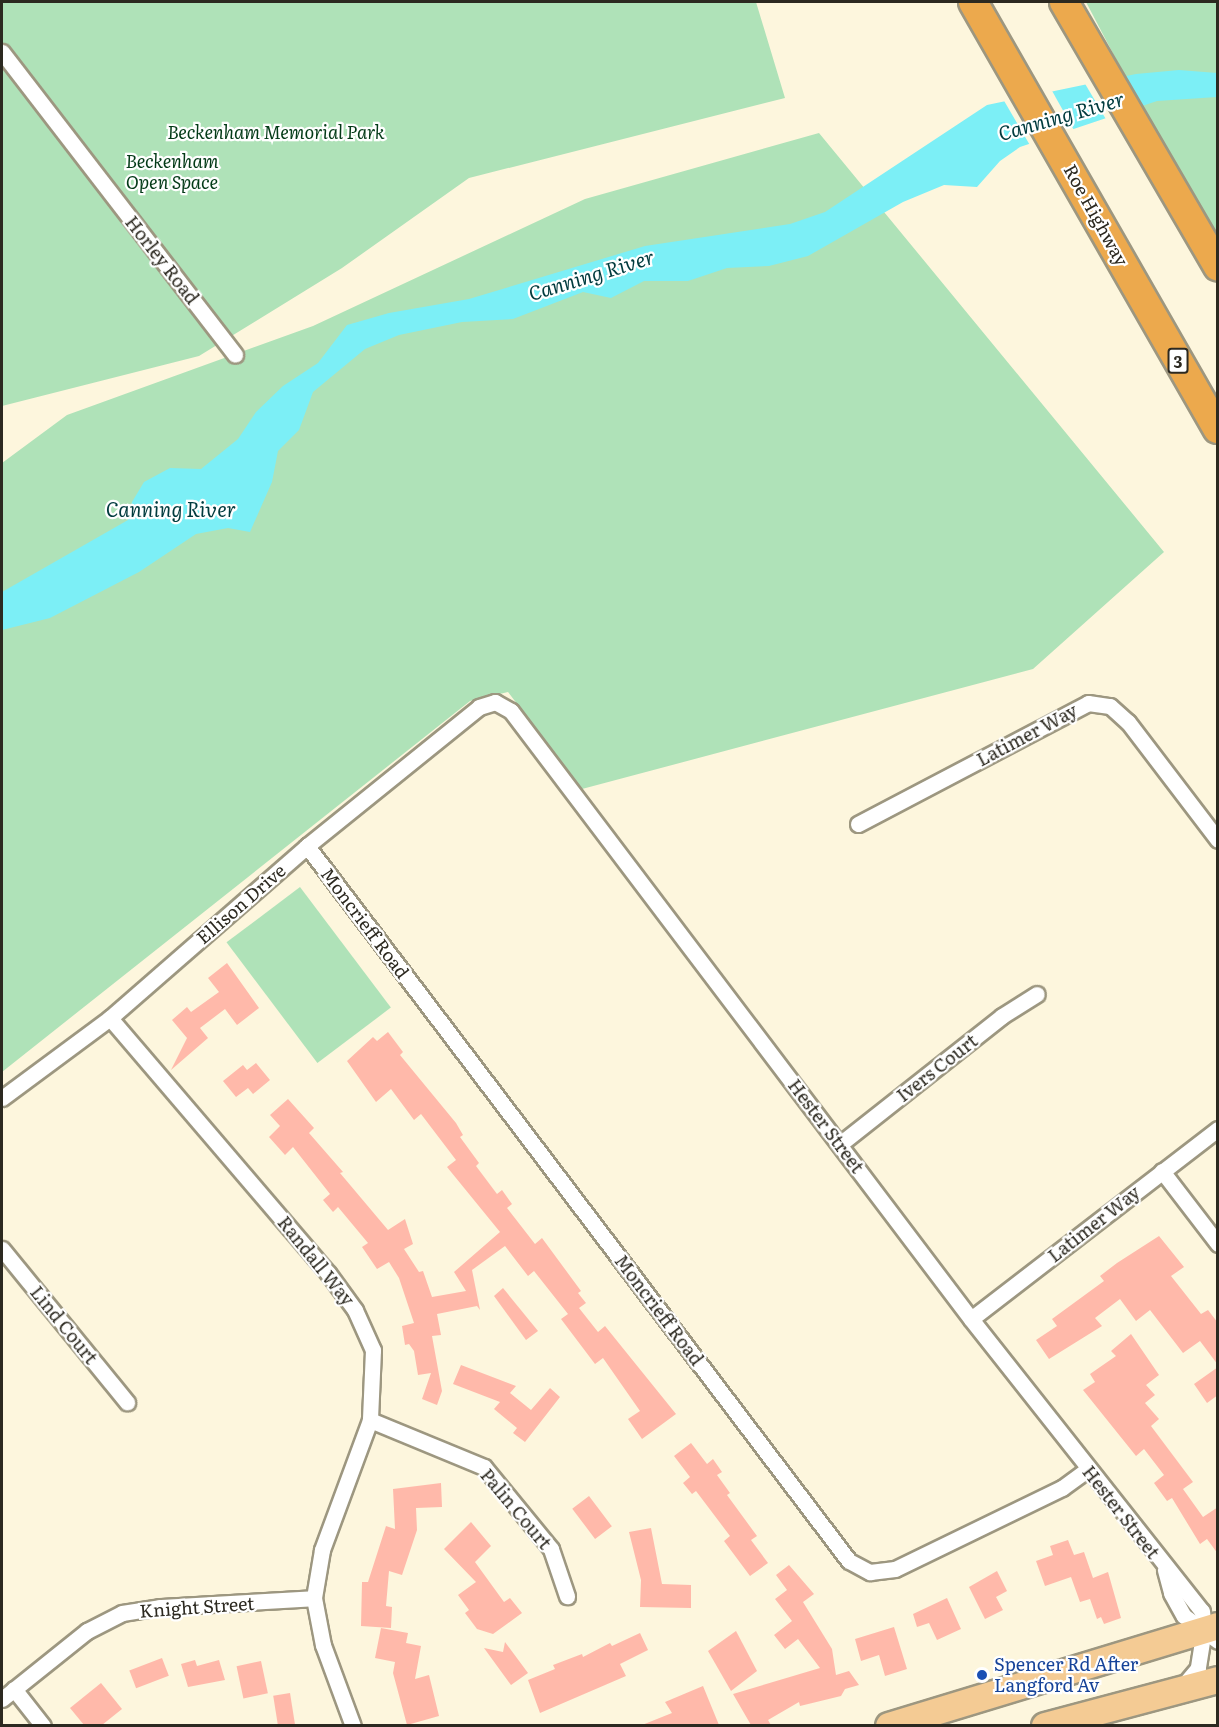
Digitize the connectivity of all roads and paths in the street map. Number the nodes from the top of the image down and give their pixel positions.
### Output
1 (974, 2) edge
2 (1064, 2) edge
3 (2, 52) edge
4 (1218, 267) edge
5 (235, 354) dead end
6 (1218, 429) edge
7 (479, 706) joint
8 (858, 824) dead end
9 (1218, 840) edge
10 (307, 846) junction
11 (1037, 994) dead end
12 (110, 1018) junction
13 (2, 1098) edge
14 (1218, 1129) edge
15 (840, 1144) junction
16 (1162, 1171) junction
17 (1218, 1244) edge
18 (2, 1249) edge
19 (971, 1319) junction
20 (127, 1402) dead end
21 (370, 1420) junction
22 (1088, 1469) junction
23 (567, 1596) dead end
24 (314, 1598) junction
25 (1213, 1632) edge
26 (1218, 1680) edge
27 (14, 1689) junction
28 (1178, 1692) junction
29 (2, 1699) edge
30 (1057, 1724) edge
31 (44, 1725) edge
32 (353, 1725) edge
33 (890, 1725) edge

1 - 6 highway, Roe Highway / 3
2 - 4 highway
3 - 5 street, Horley Road
7 - 10 street, Ellison Drive
7 - 15 street, Hester Street
8 - 9 street, Latimer Way
10 - 12 street, Ellison Drive
10 - 22 street, Moncrieff Road
11 - 15 street, Ivers Court
12 - 13 street, Ellison Drive
12 - 21 street, Randall Way
14 - 16 street, Latimer Way
15 - 19 street, Hester Street
16 - 17 street
16 - 19 street, Latimer Way
18 - 20 street, Lind Court
19 - 22 street, Hester Street
21 - 23 street, Palin Court
21 - 24 street, Randall Way
22 - 25 street, Hester Street
24 - 27 street, Knight Street
24 - 32 street, Randall Way
25 - 28 street, Hester Street
25 - 33 main road
26 - 28 main road
27 - 29 street, Knight Street
27 - 31 street
28 - 30 main road

